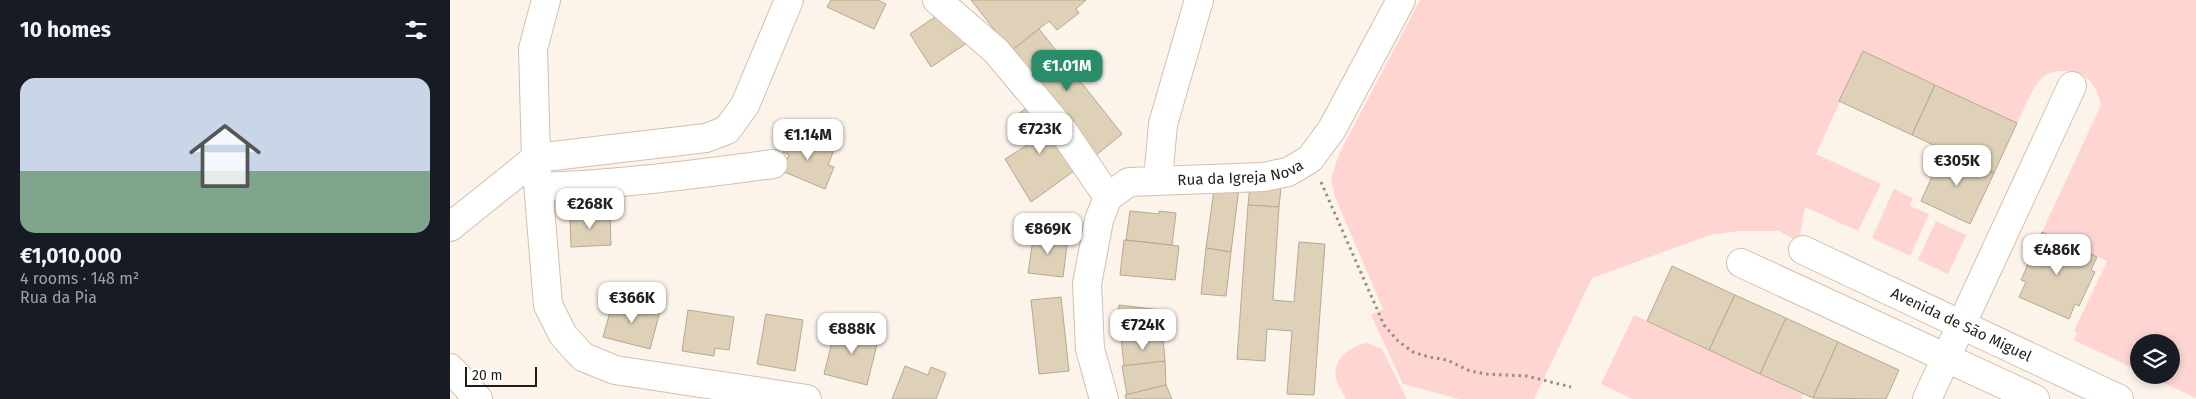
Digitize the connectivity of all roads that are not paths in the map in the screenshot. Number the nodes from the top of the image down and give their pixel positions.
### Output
1 (546, 0) edge
2 (789, 0) edge
3 (937, 0) edge
4 (1200, 0) edge
5 (1401, 0) edge
6 (2072, 86) dead end
7 (536, 158) junction
8 (773, 164) dead end
9 (1158, 180) junction
10 (538, 187) junction
11 (1108, 197) junction
12 (450, 227) edge
13 (1803, 250) dead end
14 (1741, 263) dead end
15 (1963, 325) junction
16 (1946, 358) junction
17 (450, 368) edge
18 (478, 399) edge
19 (807, 399) edge
20 (1104, 399) edge
21 (1927, 399) edge
22 (2035, 399) edge
23 (2119, 399) edge

1 - 7 street
2 - 7 street
3 - 11 street
4 - 9 street
5 - 9 street, Rua da Igreja Nova
6 - 15 street
7 - 10 street
7 - 12 street
8 - 10 street
9 - 11 street, Rua da Igreja Nova
10 - 19 street
11 - 20 street
13 - 15 street, Avenida de São Miguel
14 - 16 street
15 - 16 street
15 - 23 street, Avenida de São Miguel
16 - 21 street
16 - 22 street
17 - 18 street

